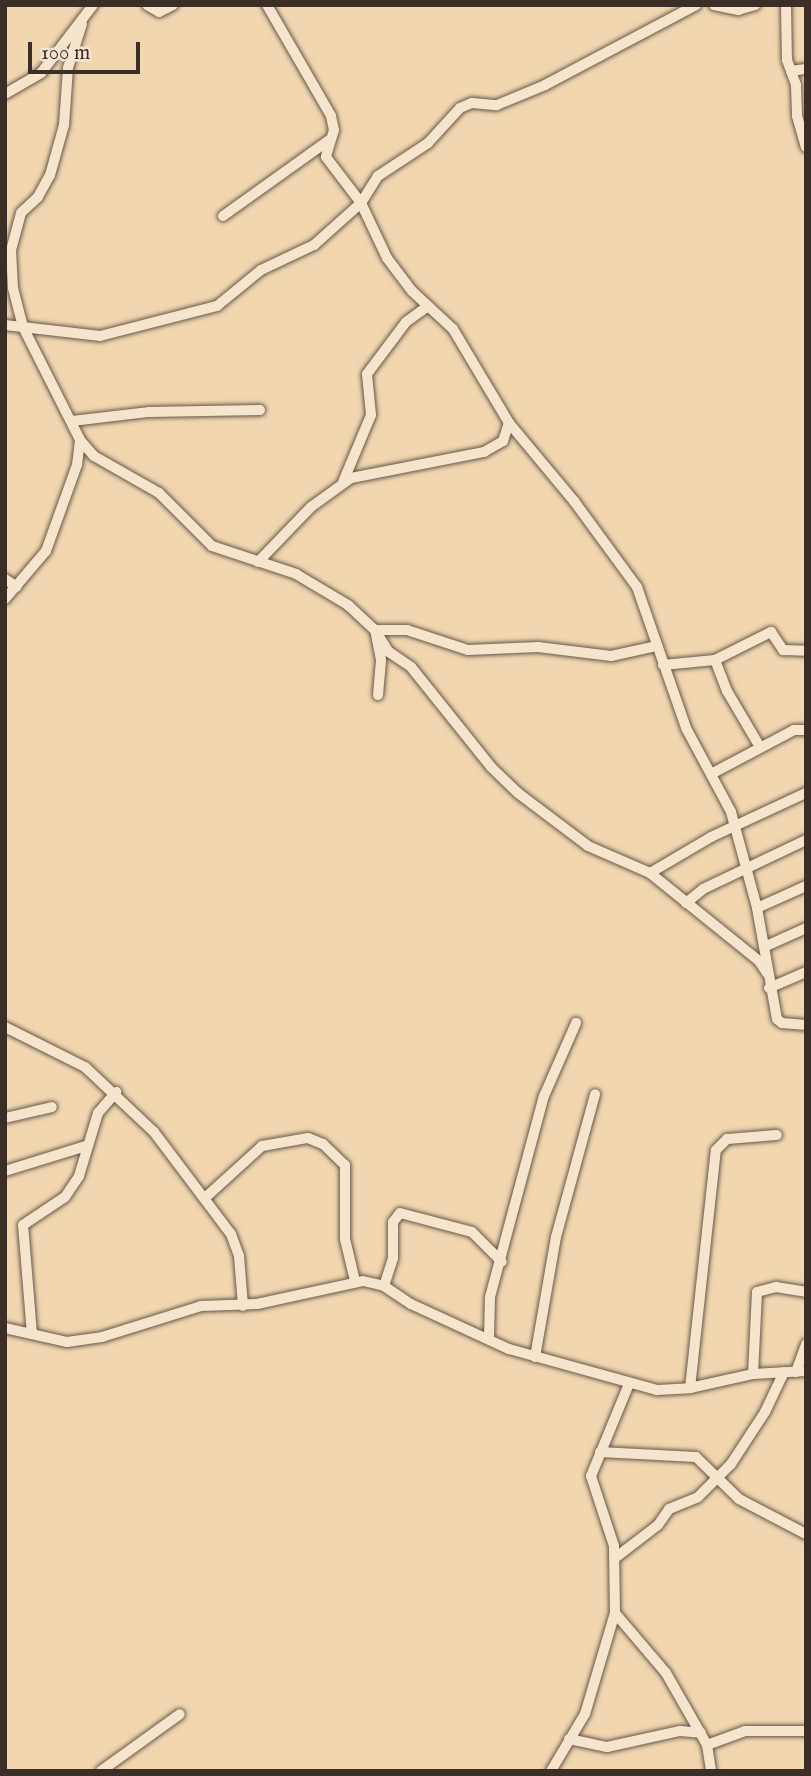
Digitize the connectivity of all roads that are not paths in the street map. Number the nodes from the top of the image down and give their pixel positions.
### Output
1 (93, 5) edge
2 (147, 5) edge
3 (173, 5) edge
4 (267, 5) edge
5 (696, 5) edge
6 (714, 5) edge
7 (755, 5) edge
8 (786, 5) edge
9 (82, 24) junction
10 (806, 69) edge
11 (791, 71) junction
12 (5, 94) edge
13 (329, 140) junction
14 (806, 147) edge
15 (361, 203) junction
16 (223, 216) dead end
17 (8, 245) edge
18 (428, 306) junction
19 (5, 325) edge
20 (23, 327) junction
21 (260, 410) dead end
22 (72, 421) junction
23 (509, 423) junction
24 (80, 440) junction
25 (343, 482) junction
26 (258, 562) junction
27 (5, 579) edge
28 (17, 587) junction
29 (5, 599) edge
30 (375, 630) junction
31 (656, 646) junction
32 (806, 651) edge
33 (715, 660) junction
34 (663, 665) junction
35 (378, 695) dead end
36 (806, 730) edge
37 (760, 747) junction
38 (711, 774) junction
39 (806, 793) edge
40 (735, 827) junction
41 (806, 840) edge
42 (746, 868) junction
43 (650, 873) junction
44 (806, 886) edge
45 (686, 904) junction
46 (757, 908) junction
47 (806, 928) edge
48 (764, 947) junction
49 (806, 972) edge
50 (768, 973) junction
51 (769, 988) junction
52 (576, 1023) dead end
53 (806, 1025) edge
54 (5, 1027) edge
55 (116, 1092) junction
56 (595, 1094) dead end
57 (52, 1107) dead end
58 (5, 1118) edge
59 (777, 1135) dead end
60 (86, 1146) junction
61 (5, 1171) edge
62 (206, 1197) junction
63 (502, 1262) junction
64 (355, 1281) junction
65 (384, 1286) junction
66 (806, 1292) edge
67 (243, 1306) junction
68 (5, 1328) edge
69 (32, 1334) junction
70 (489, 1336) junction
71 (806, 1344) edge
72 (534, 1357) junction
73 (795, 1372) edge
74 (753, 1374) junction
75 (629, 1384) junction
76 (690, 1388) junction
77 (600, 1452) junction
78 (716, 1478) junction
79 (806, 1534) edge
80 (615, 1558) junction
81 (615, 1613) junction
82 (180, 1714) dead end
83 (806, 1731) edge
84 (701, 1733) junction
85 (569, 1739) junction
86 (707, 1745) junction
87 (101, 1771) edge
88 (551, 1771) edge
89 (711, 1771) edge

1 - 9 street
2 - 3 street
4 - 13 street
5 - 15 street
6 - 7 street
8 - 11 street
9 - 12 street
9 - 17 street
10 - 11 street
11 - 14 street
13 - 15 street
13 - 16 street
15 - 18 street
15 - 20 street
17 - 20 street
18 - 23 street
18 - 25 street
19 - 20 street
20 - 22 street
21 - 22 street
22 - 24 street
23 - 25 street
23 - 31 street
24 - 26 street
24 - 28 street
25 - 26 street
26 - 30 street
27 - 28 street
28 - 29 street
30 - 31 street
30 - 35 street
30 - 43 street
31 - 34 street
32 - 33 street
33 - 34 street
33 - 37 street
34 - 38 street
36 - 37 street
37 - 38 street
38 - 40 street
39 - 40 street
40 - 42 street
40 - 43 street
41 - 42 street
42 - 45 street
42 - 46 street
43 - 45 street
44 - 46 street
45 - 50 street
46 - 48 street
47 - 48 street
48 - 50 street
49 - 51 street
50 - 51 street
51 - 53 street
52 - 63 street
54 - 55 street
55 - 60 street
55 - 62 street
56 - 72 street
57 - 58 street
59 - 76 street
60 - 61 street
60 - 69 street
62 - 64 street
62 - 67 street
63 - 65 street
63 - 70 street
64 - 65 street
64 - 67 street
65 - 70 street
66 - 74 street
67 - 69 street
68 - 69 street
70 - 72 street
71 - 73 street
72 - 75 street
73 - 74 street
73 - 78 street
74 - 76 street
75 - 76 street
75 - 77 street
77 - 78 street
77 - 80 street
78 - 79 street
78 - 80 street
80 - 81 street
81 - 84 street
81 - 85 street
82 - 87 street
83 - 86 street
84 - 85 street
84 - 86 street
85 - 88 street
86 - 89 street

